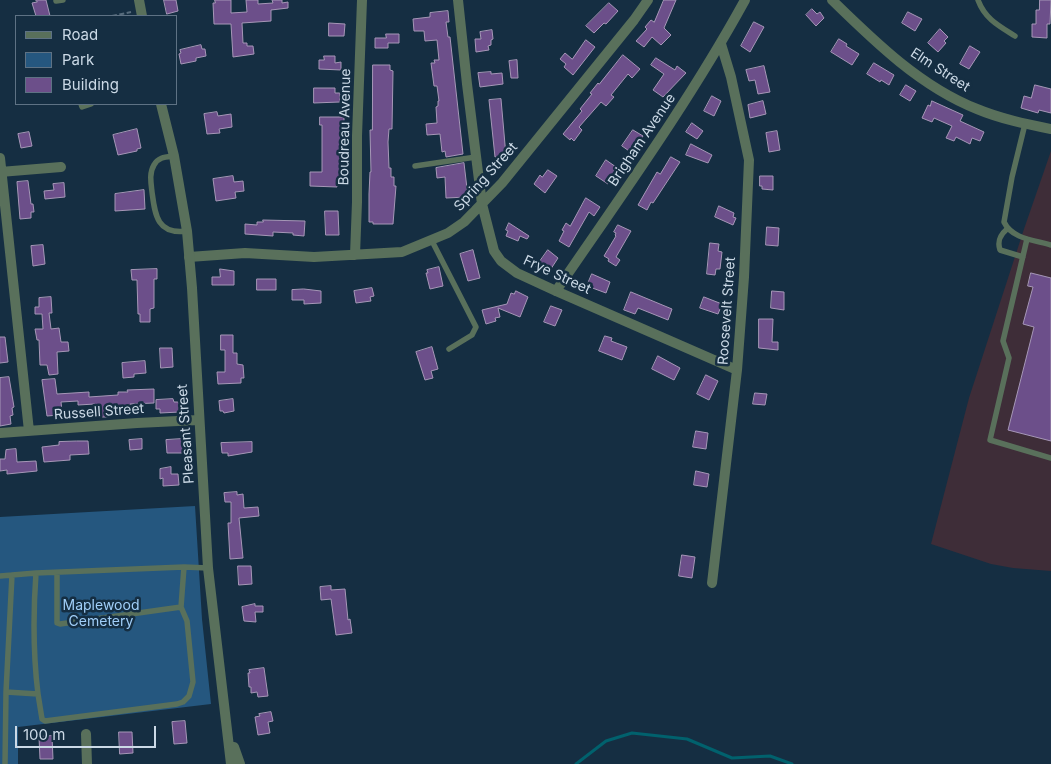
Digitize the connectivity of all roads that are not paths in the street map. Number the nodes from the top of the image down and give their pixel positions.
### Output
1 (139, 0) edge
2 (362, 0) edge
3 (458, 0) edge
4 (648, 0) edge
5 (744, 0) edge
6 (833, 0) edge
7 (978, 0) edge
8 (138, 14) edge
9 (1015, 36) dead end
10 (721, 44) junction
11 (161, 105) edge
12 (1025, 124) junction
13 (1051, 129) edge
14 (174, 156) junction
15 (476, 157) junction
16 (0, 158) edge
17 (415, 166) dead end
18 (61, 168) dead end
19 (1, 172) edge
20 (482, 204) junction
21 (1007, 229) junction
22 (187, 231) junction
23 (1027, 239) junction
24 (432, 241) junction
25 (1051, 244) edge
26 (354, 255) junction
27 (189, 257) junction
28 (1023, 257) junction
29 (556, 291) junction
30 (449, 350) dead end
31 (737, 370) junction
32 (200, 420) junction
33 (29, 431) junction
34 (0, 433) edge
35 (1051, 458) edge
36 (184, 567) junction
37 (208, 568) junction
38 (57, 573) junction
39 (36, 574) junction
40 (12, 575) junction
41 (0, 576) edge
42 (712, 583) dead end
43 (181, 607) junction
44 (6, 692) junction
45 (38, 694) junction
46 (228, 726) junction
47 (86, 734) dead end
48 (5, 764) edge
49 (87, 764) edge
50 (231, 764) edge
51 (240, 764) edge

1 - 8 street
2 - 26 street, Boudreau Avenue
3 - 15 street, Frye Street
4 - 20 street, Spring Street
5 - 10 street, Brigham Avenue
6 - 12 street, Elm Street
7 - 9 lane
10 - 29 street, Brigham Avenue
10 - 31 street, Roosevelt Street
11 - 14 street, Pleasant Street
12 - 13 street, Elm Street
12 - 21 lane
14 - 22 street, Pleasant Street
14 - 22 lane
15 - 17 lane
15 - 20 street, Frye Street
16 - 19 street
18 - 19 street
19 - 33 street
20 - 24 street, Spring Street
20 - 29 street, Frye Street
21 - 23 lane
21 - 28 lane
22 - 27 street, Pleasant Street
23 - 25 lane
23 - 28 lane
24 - 26 street, Spring Street
24 - 30 lane
26 - 27 street, Spring Street
27 - 32 street, Pleasant Street
28 - 35 lane
29 - 31 street, Frye Street
31 - 42 street, Roosevelt Street
32 - 33 street, Russell Street
32 - 37 street, Pleasant Street
33 - 34 street, Russell Street
36 - 37 lane
36 - 38 lane
36 - 43 lane
37 - 46 street, Pleasant Street
38 - 39 lane
38 - 43 lane
39 - 40 lane
39 - 45 lane
40 - 41 lane
40 - 44 lane
43 - 45 lane
44 - 45 lane
44 - 48 lane
46 - 50 street, Pleasant Street
46 - 51 street
47 - 49 street

